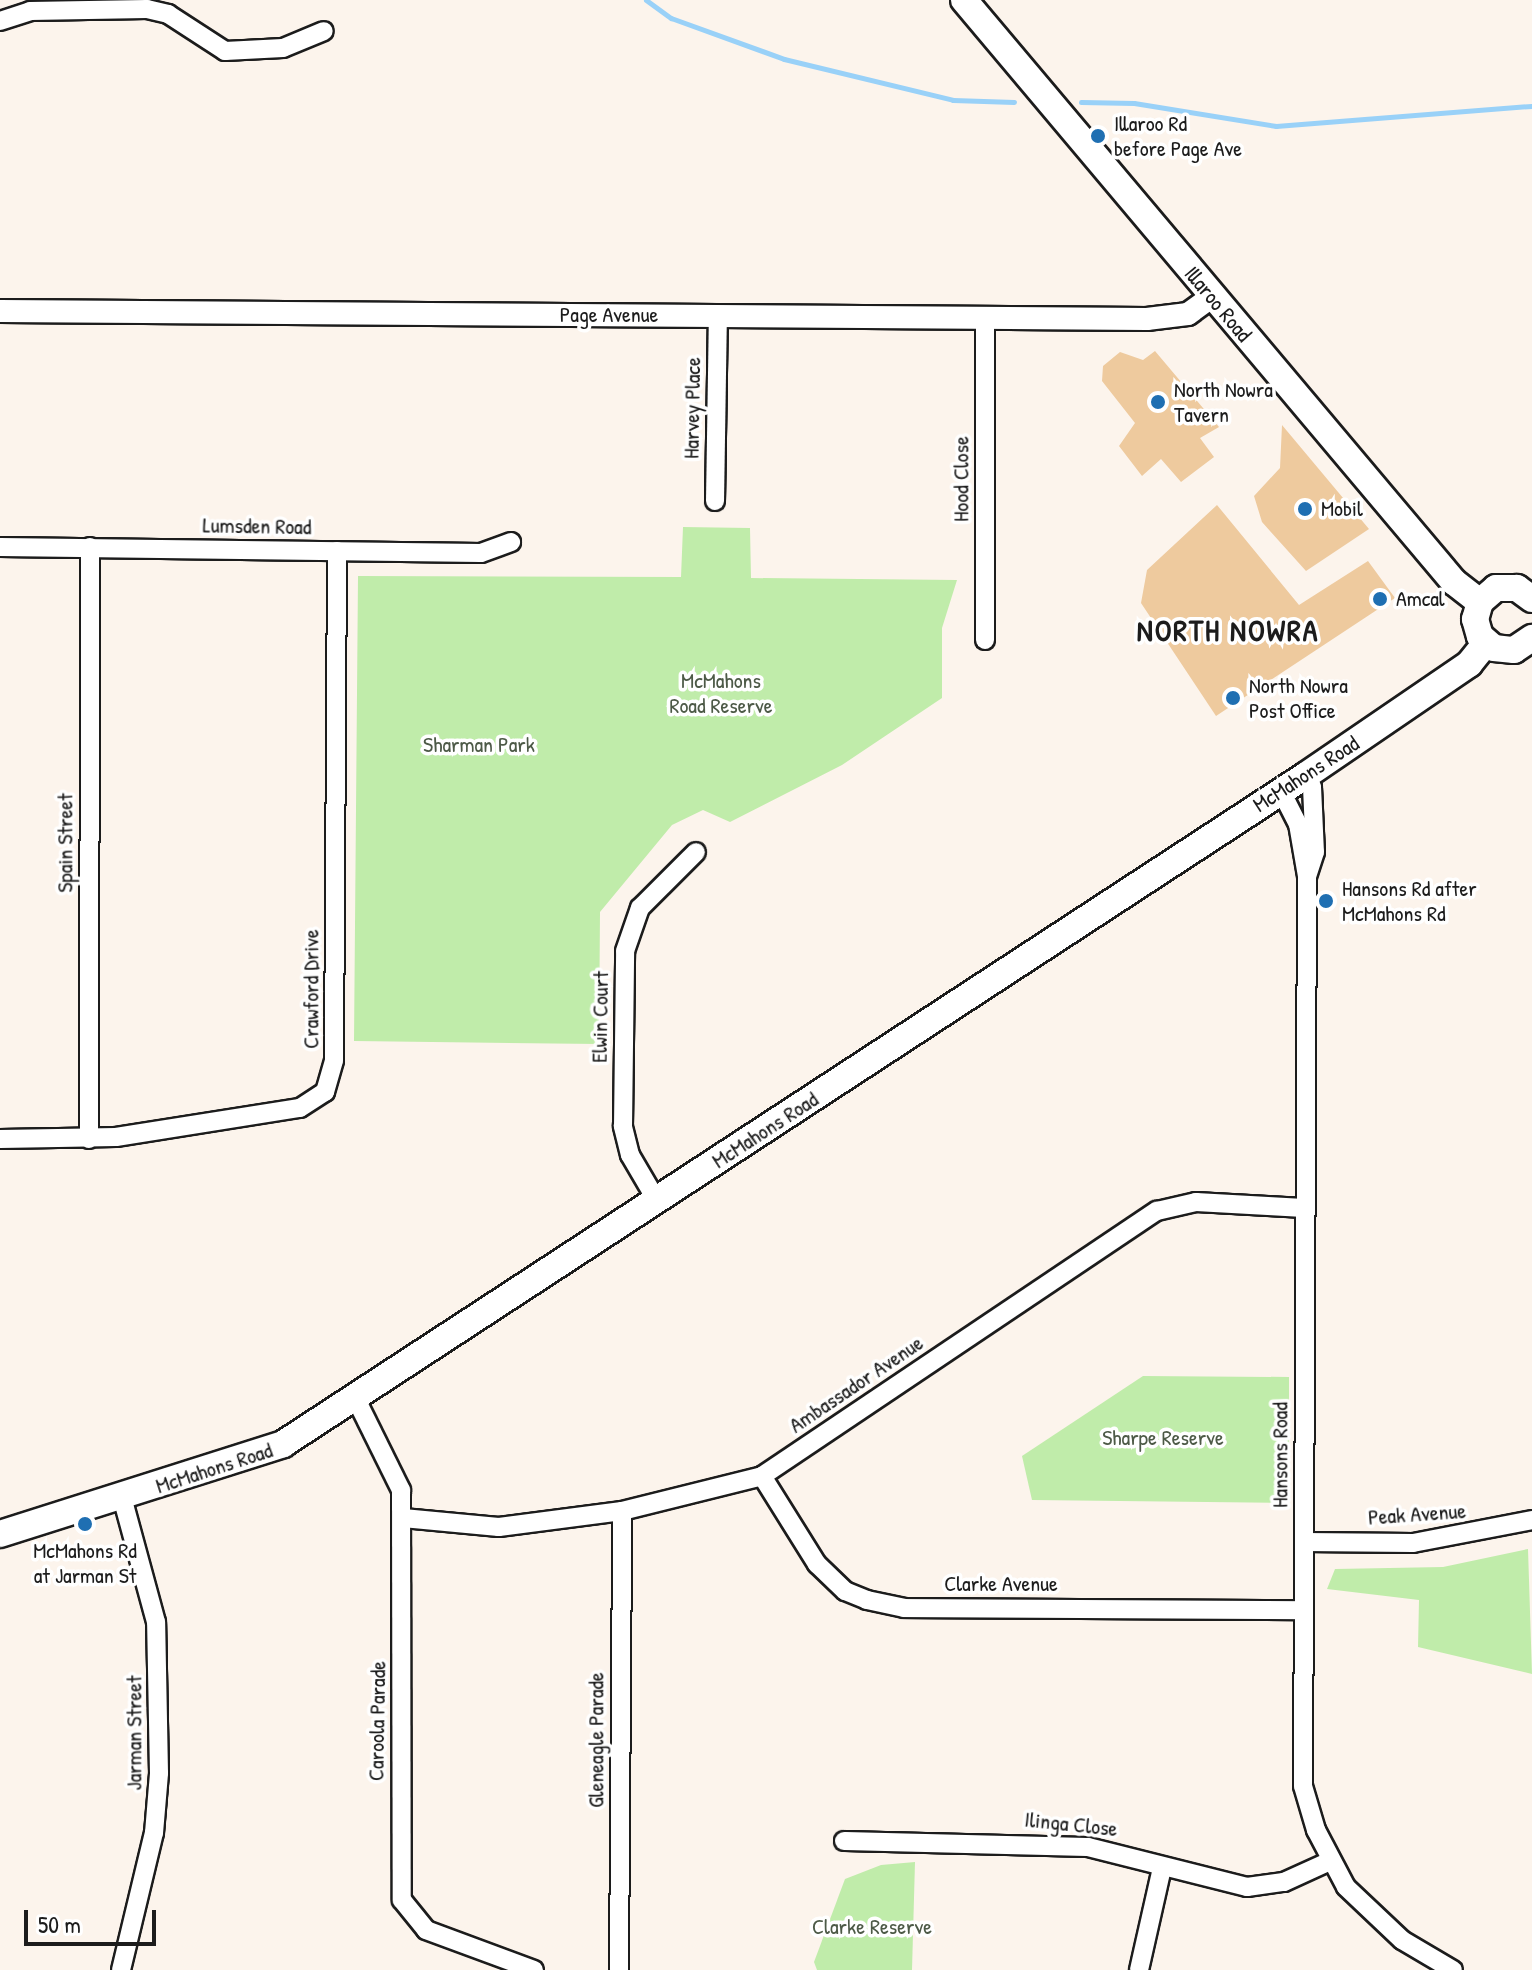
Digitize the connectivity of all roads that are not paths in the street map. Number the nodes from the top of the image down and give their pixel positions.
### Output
1 (964, 0) edge
2 (0, 21) edge
3 (324, 31) dead end
4 (1211, 297) junction
5 (0, 311) edge
6 (718, 315) junction
7 (985, 317) junction
8 (715, 501) dead end
9 (511, 542) dead end
10 (0, 547) edge
11 (90, 547) junction
12 (337, 551) junction
13 (1532, 599) edge
14 (1480, 602) junction
15 (1532, 638) edge
16 (985, 640) dead end
17 (1486, 643) junction
18 (1305, 776) junction
19 (1281, 791) junction
20 (696, 852) dead end
21 (1307, 876) junction
22 (0, 1139) edge
23 (89, 1139) junction
24 (657, 1201) junction
25 (1304, 1208) junction
26 (356, 1399) junction
27 (762, 1476) junction
28 (122, 1497) junction
29 (622, 1511) junction
30 (403, 1518) junction
31 (1532, 1520) edge
32 (0, 1534) edge
33 (1304, 1542) junction
34 (1302, 1610) junction
35 (844, 1841) dead end
36 (1330, 1861) junction
37 (1162, 1868) junction
38 (121, 1970) edge
39 (534, 1970) edge
40 (619, 1970) edge
41 (1139, 1970) edge
42 (1453, 1970) edge

1 - 4 main road, Illaroo Road
2 - 3 street
4 - 7 street, Page Avenue
4 - 14 main road, Illaroo Road
5 - 6 street, Page Avenue
6 - 7 street, Page Avenue
6 - 8 street, Harvey Place
7 - 16 street, Hood Close
9 - 12 street, Lumsden Road
10 - 11 street, Lumsden Road
11 - 12 street, Lumsden Road
11 - 23 street, Spain Street
12 - 23 street, Crawford Drive
13 - 14 main road
14 - 17 main road
15 - 17 main road
17 - 18 main road, McMahons Road
18 - 19 main road, McMahons Road
18 - 21 street, Hansons Road
19 - 21 street, Hansons Road
19 - 24 main road, McMahons Road
20 - 24 street, Elwin Court
21 - 25 street, Hansons Road
22 - 23 street, Crawford Drive
24 - 26 main road, McMahons Road
25 - 27 street, Ambassador Avenue
25 - 33 street, Hansons Road
26 - 28 main road, McMahons Road
26 - 30 street, Caroola Parade
27 - 29 street, Ambassador Avenue
27 - 34 street, Clarke Avenue
28 - 32 main road, McMahons Road
28 - 38 street, Jarman Street
29 - 30 street, Ambassador Avenue
29 - 40 street, Gleneagle Parade
30 - 39 street, Caroola Parade
31 - 33 street, Peak Avenue
33 - 34 street, Hansons Road
34 - 36 street, Hansons Road
35 - 37 street, Ilinga Close
36 - 37 street, Ilinga Close
36 - 42 street, Hansons Road
37 - 41 street

